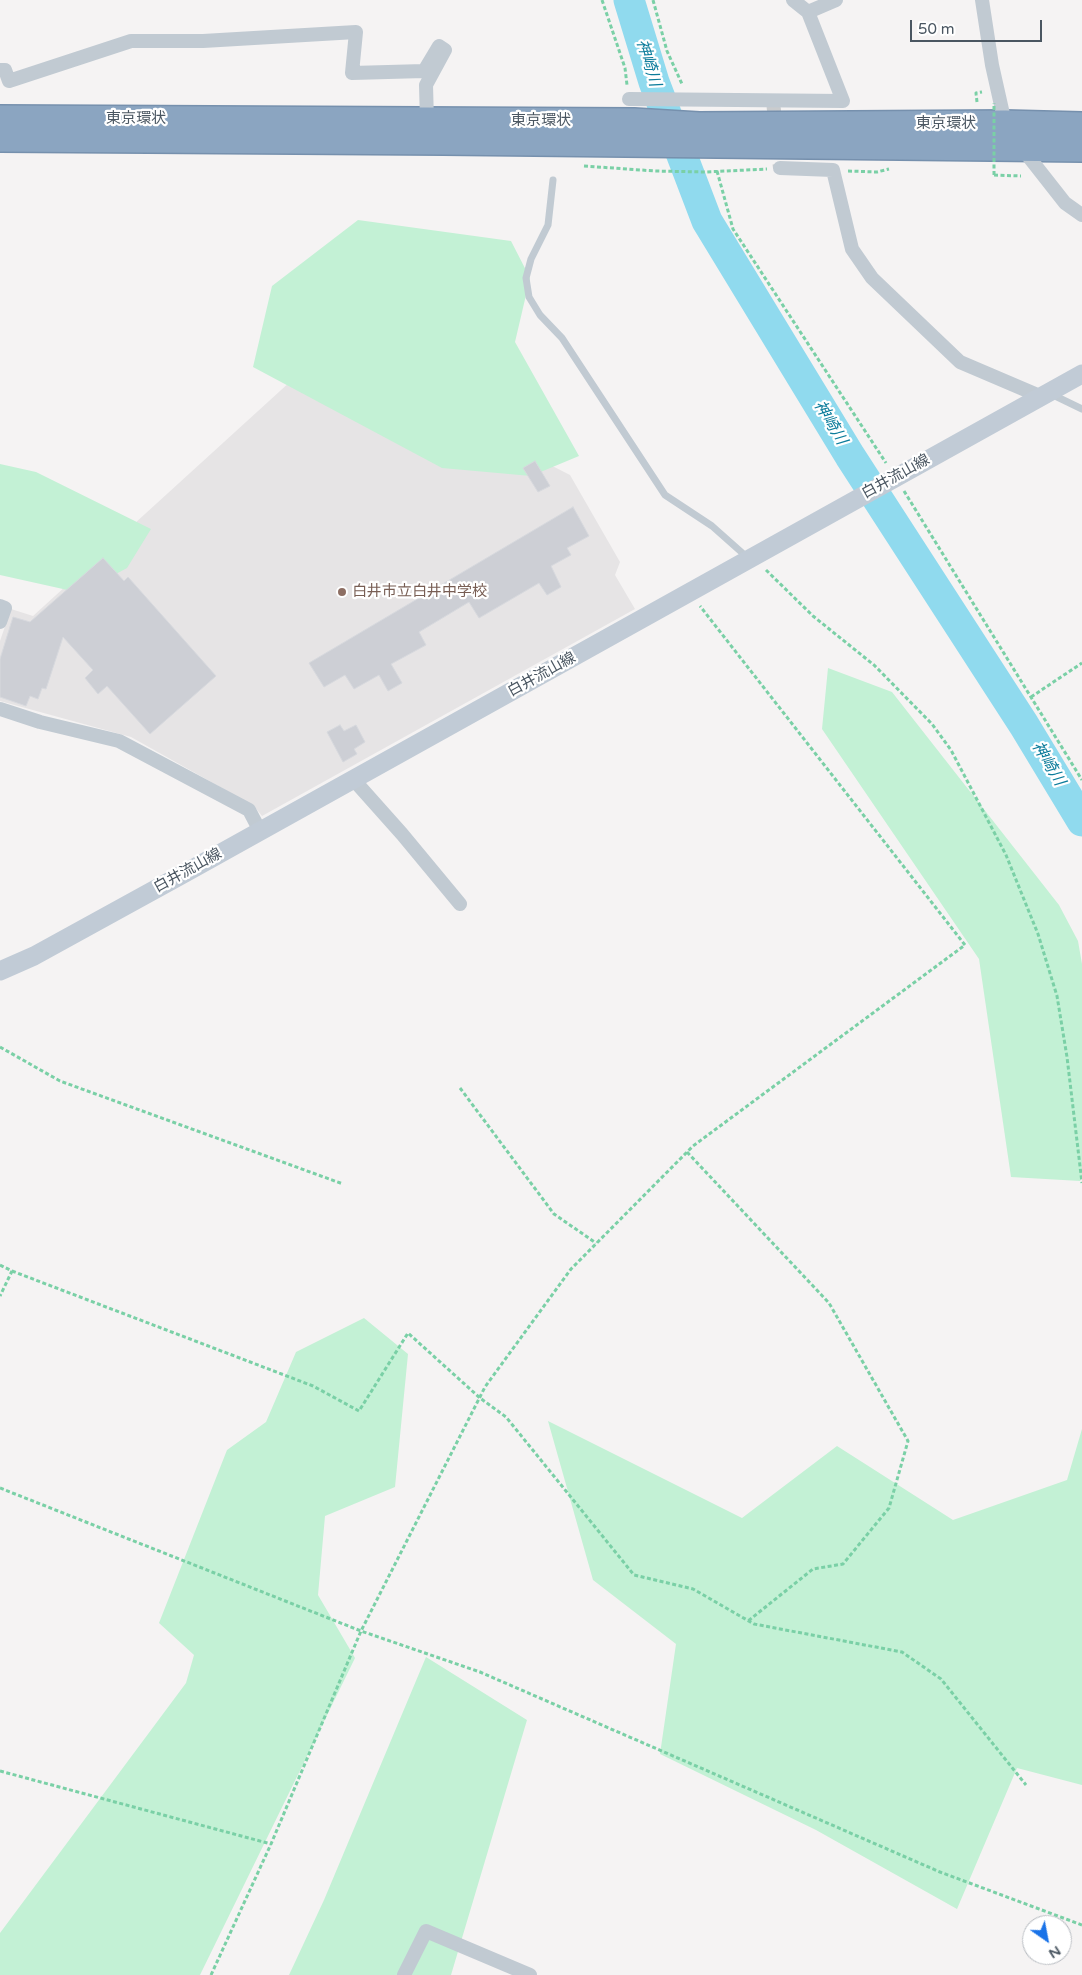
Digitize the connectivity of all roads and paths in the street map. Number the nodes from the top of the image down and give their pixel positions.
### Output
1 (602, 0) edge
2 (653, 0) edge
3 (792, 0) edge
4 (836, 0) edge
5 (982, 0) edge
6 (808, 12) junction
7 (0, 70) edge
8 (689, 99) junction
9 (1000, 113) junction
10 (0, 118) edge
11 (427, 121) junction
12 (635, 121) junction
13 (1082, 125) edge
14 (701, 135) junction
15 (0, 139) edge
16 (1022, 149) junction
17 (1082, 149) edge
18 (780, 168) joint
19 (655, 171) dead end
20 (1021, 176) dead end
21 (553, 180) dead end
22 (1082, 215) edge
23 (1082, 374) edge
24 (1045, 395) junction
25 (1082, 409) edge
26 (751, 558) junction
27 (689, 592) junction
28 (0, 606) edge
29 (0, 622) edge
30 (1082, 663) edge
31 (1031, 697) dead end
32 (0, 709) edge
33 (353, 779) junction
34 (260, 831) junction
35 (460, 904) dead end
36 (0, 971) edge
37 (0, 1047) edge
38 (460, 1088) dead end
39 (687, 1152) junction
40 (1082, 1183) edge
41 (343, 1184) dead end
42 (596, 1243) junction
43 (0, 1265) edge
44 (12, 1271) junction
45 (0, 1296) edge
46 (480, 1398) junction
47 (0, 1488) edge
48 (748, 1621) junction
49 (361, 1631) junction
50 (0, 1771) edge
51 (1026, 1785) dead end
52 (270, 1844) junction
53 (1082, 1925) edge
54 (211, 1975) edge
55 (404, 1975) edge
56 (530, 1975) edge

1 - 12 path
2 - 8 path
3 - 6 street
4 - 6 street
5 - 9 street
6 - 8 street
7 - 11 street
8 - 12 street
9 - 13 highway, 東京環状
9 - 14 highway, 東京環状
9 - 16 street
9 - 20 path, bridge
10 - 11 highway, 東京環状
11 - 12 highway, 東京環状
12 - 14 highway, 東京環状
12 - 15 highway, 東京環状
14 - 16 highway, 東京環状
16 - 17 highway, 東京環状
16 - 22 street
18 - 19 path
18 - 24 street
21 - 26 lane
23 - 24 main road, 白井流山線
24 - 25 lane
24 - 26 main road, 白井流山線
26 - 27 main road, 白井流山線
26 - 40 path
27 - 33 main road, 白井流山線
27 - 39 path
28 - 29 street
30 - 31 path
32 - 34 street
33 - 34 main road, 白井流山線
33 - 35 street
34 - 36 main road, 白井流山線
37 - 41 path
38 - 42 path
39 - 42 path
39 - 48 path
42 - 46 path
43 - 44 path
44 - 45 path
44 - 46 path
46 - 48 path
46 - 49 path
47 - 49 path
48 - 51 path
49 - 52 path
49 - 53 path
50 - 52 path
52 - 54 path
55 - 56 street

